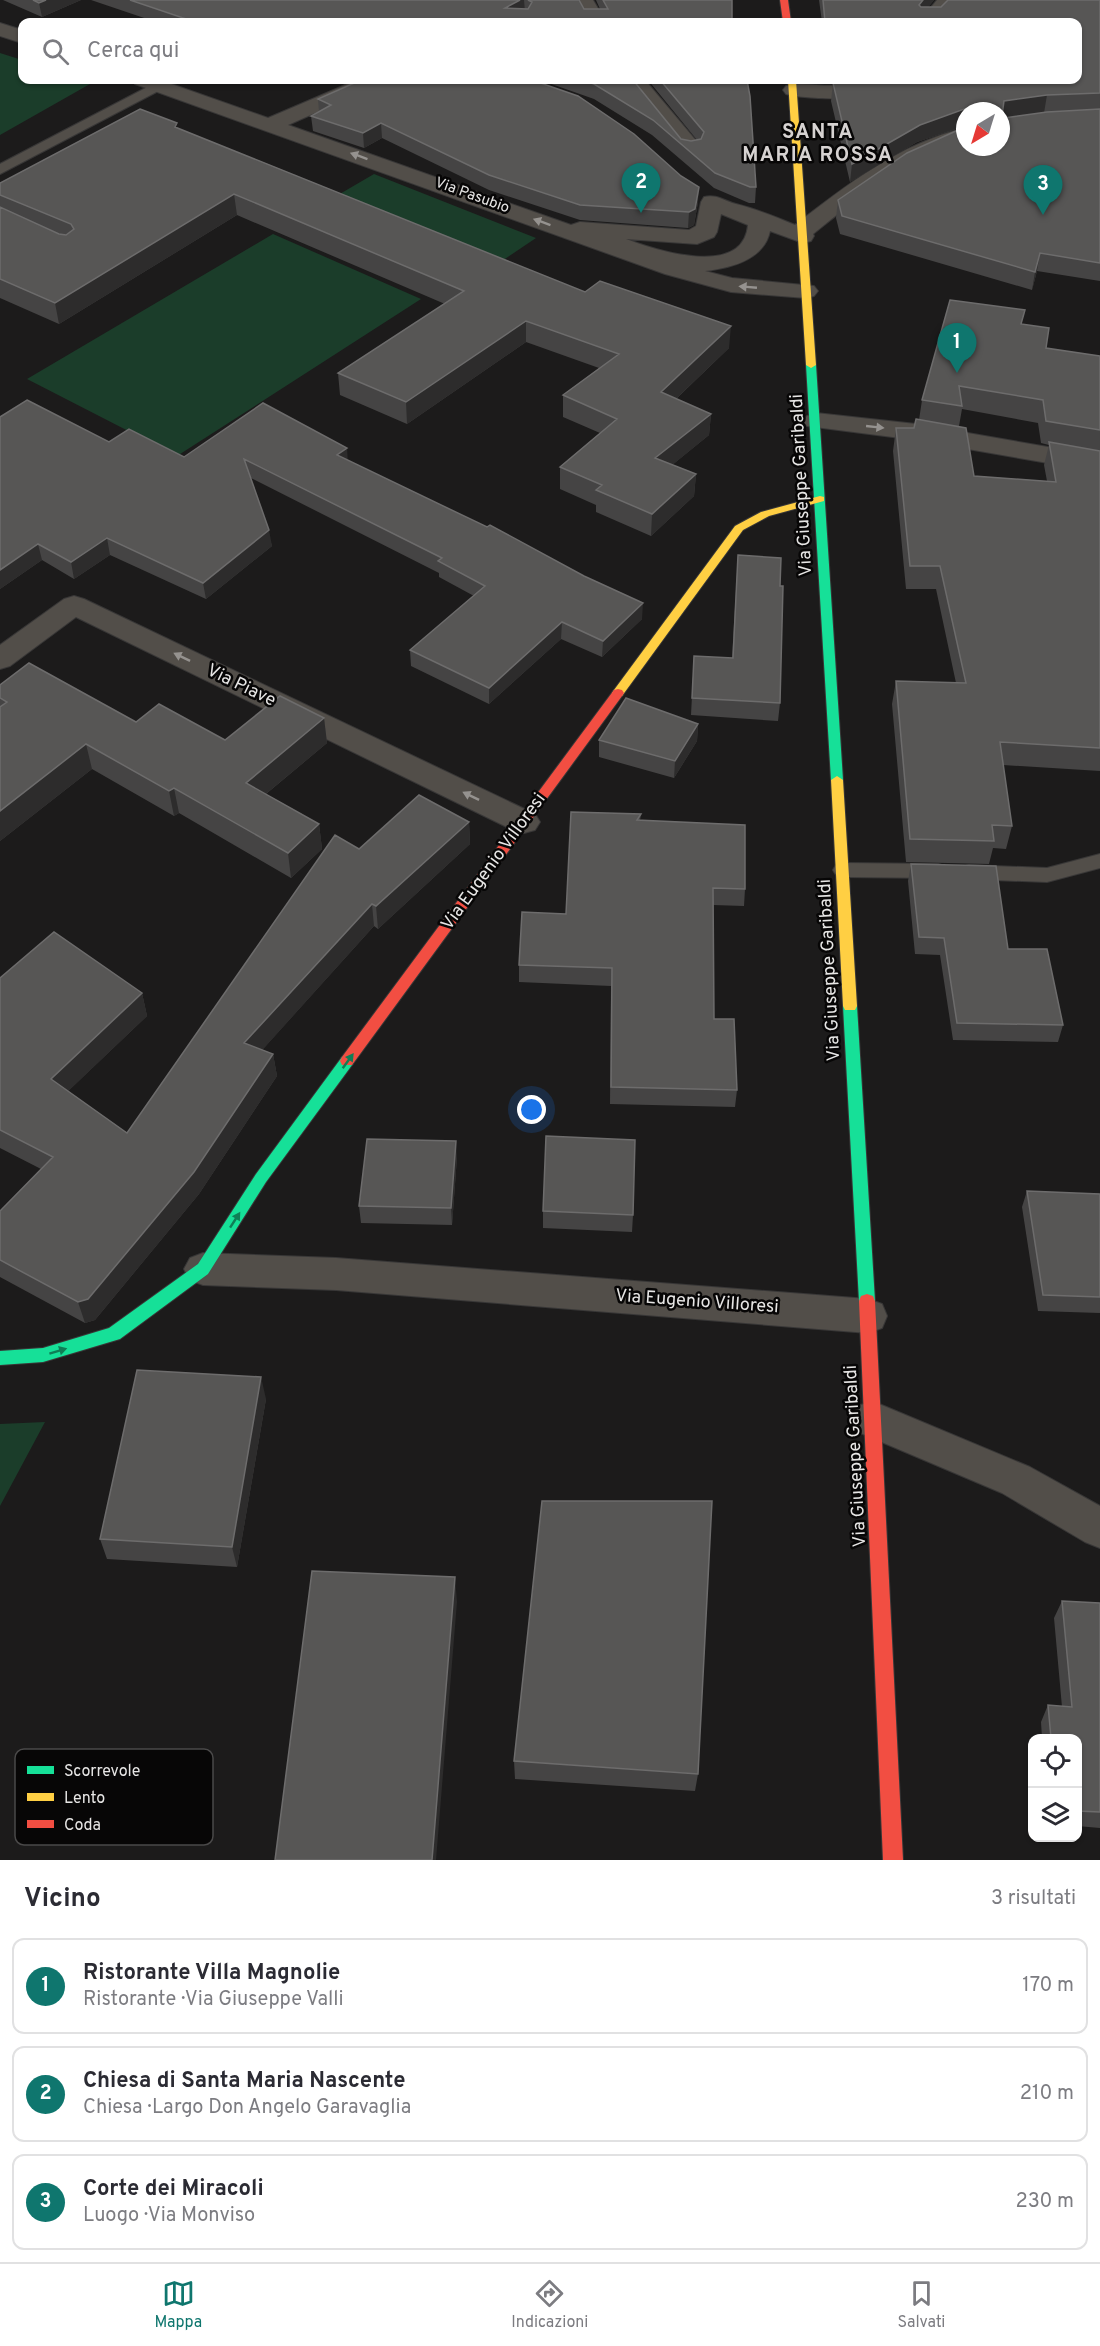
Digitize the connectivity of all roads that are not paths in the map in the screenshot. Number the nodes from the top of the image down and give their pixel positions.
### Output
1 (583, 0) edge
2 (784, 0) edge
3 (947, 0) edge
4 (594, 18) edge
5 (786, 18) edge
6 (932, 18) edge
7 (0, 29) edge
8 (18, 36) edge
9 (147, 84) edge
10 (156, 84) edge
11 (364, 84) edge
12 (637, 84) edge
13 (862, 84) edge
14 (793, 85) edge
15 (271, 124) junction
16 (956, 137) edge
17 (690, 148) edge
18 (0, 170) edge
19 (698, 190) edge
20 (803, 233) junction
21 (688, 265) joint
22 (806, 291) junction
23 (816, 422) junction
24 (1100, 464) edge
25 (820, 499) junction
26 (0, 659) edge
27 (524, 822) junction
28 (1100, 861) edge
29 (843, 870) junction
30 (203, 1269) junction
31 (868, 1316) junction
32 (0, 1358) edge
33 (872, 1419) junction
34 (1100, 1528) edge
35 (894, 1860) edge

1 - 4 street
2 - 5 main road
3 - 6 street
7 - 8 street
9 - 18 lane
10 - 15 street, Via Pasubio
11 - 15 street
12 - 17 street
13 - 14 street
14 - 20 main road, Via Giuseppe Garibaldi
22 -> 15 street, Via Pasubio
16 - 20 street
19 - 20 street
20 - 22 main road, Via Giuseppe Garibaldi
21 - 21 street
22 - 23 main road, Via Giuseppe Garibaldi
23 -> 24 street
23 - 25 main road, Via Giuseppe Garibaldi
25 - 27 main road, Via Eugenio Villoresi
25 - 29 main road, Via Giuseppe Garibaldi
27 -> 26 street, Via Piave
30 -> 27 main road, Via Eugenio Villoresi
28 - 29 lane
29 - 31 main road, Via Giuseppe Garibaldi
30 - 31 street, Via Eugenio Villoresi
32 -> 30 main road, Via Eugenio Villoresi
31 - 33 main road, Via Giuseppe Garibaldi
33 - 34 street
33 - 35 main road, Via Giuseppe Garibaldi

